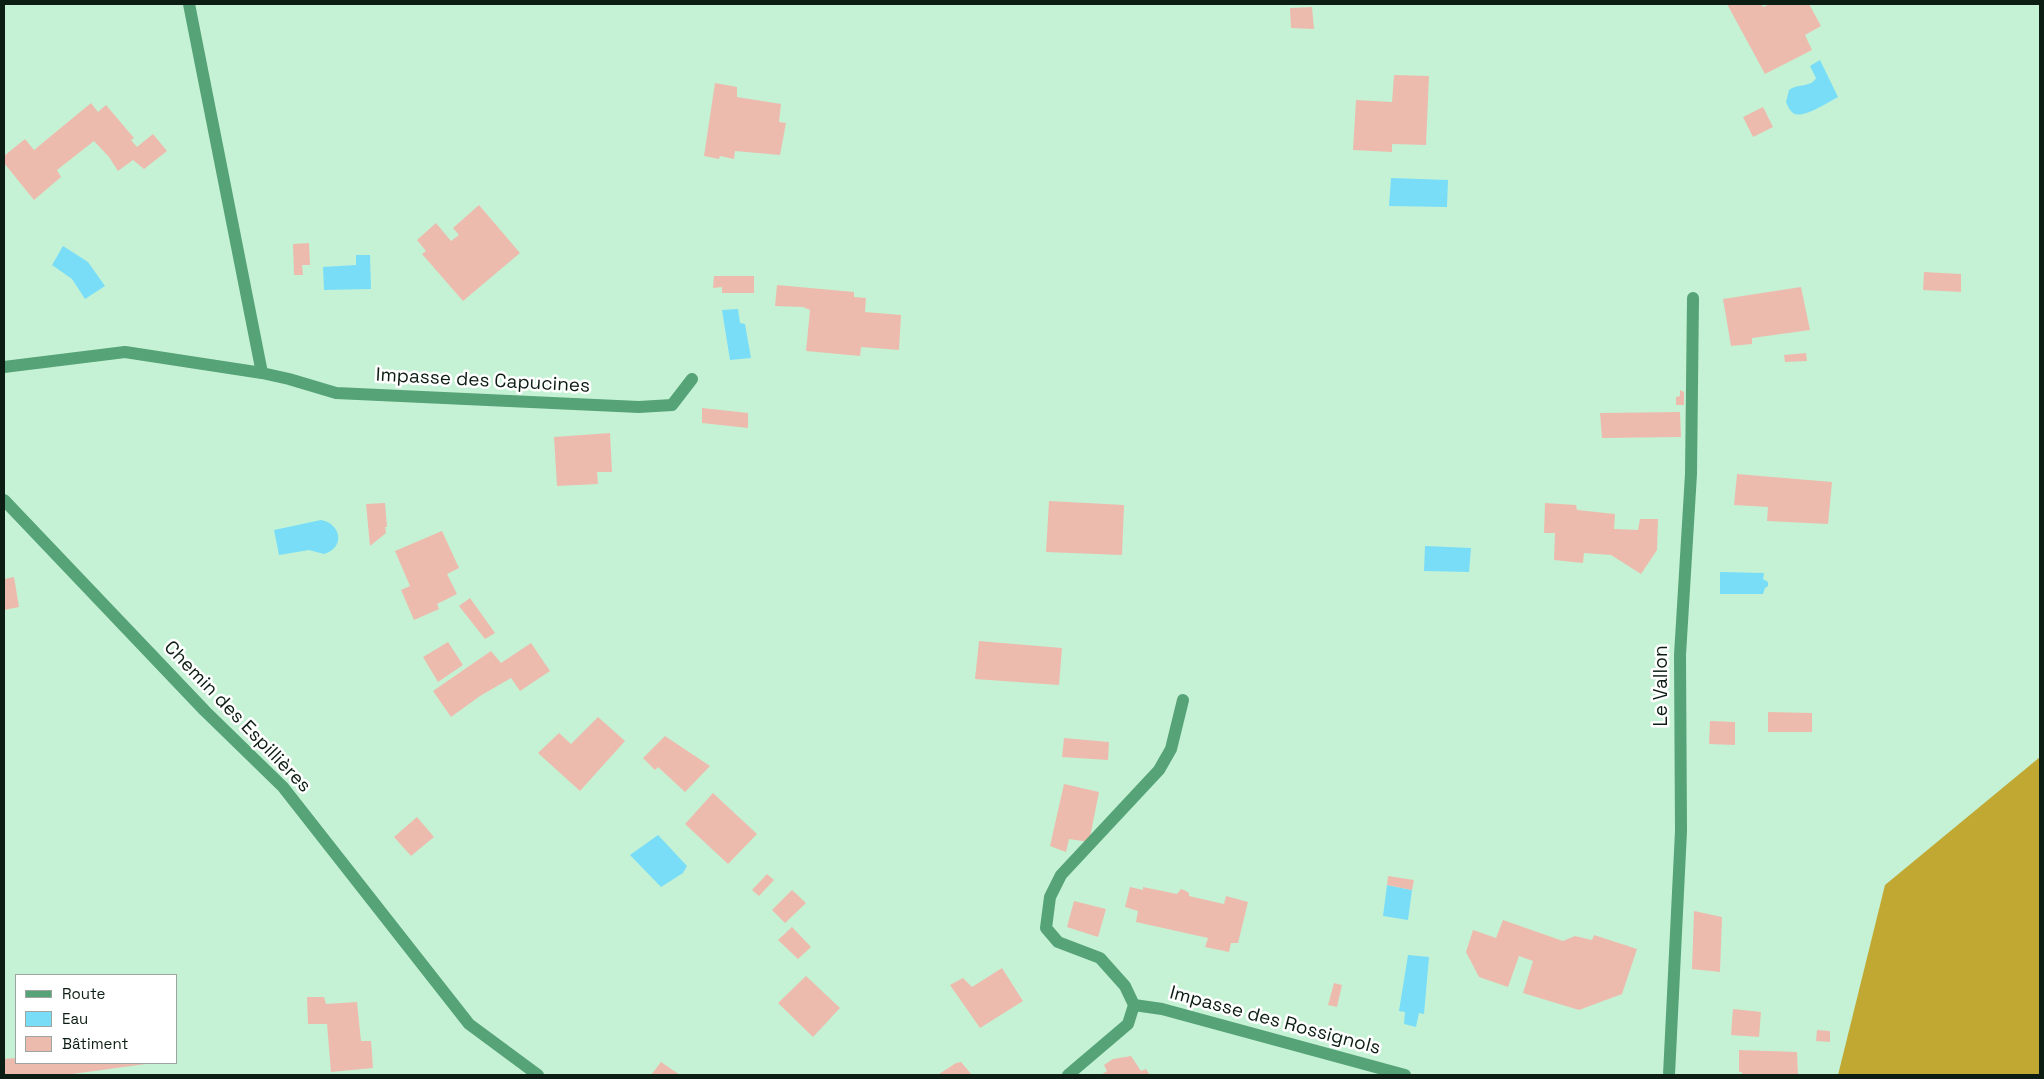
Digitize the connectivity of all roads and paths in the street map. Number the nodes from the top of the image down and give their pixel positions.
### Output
1 (189, 4) edge
2 (1694, 298) dead end
3 (4, 367) edge
4 (262, 374) junction
5 (692, 379) dead end
6 (4, 500) edge
7 (1183, 700) dead end
8 (1134, 1005) junction
9 (538, 1075) edge
10 (1068, 1075) edge
11 (1405, 1075) edge
12 (1669, 1075) edge

1 - 4 street
2 - 12 street, Le Vallon
3 - 4 street, Impasse des Capucines
4 - 5 street, Impasse des Capucines
6 - 9 street, Chemin des Espillières
7 - 8 street
8 - 10 street
8 - 11 street, Impasse des Rossignols

